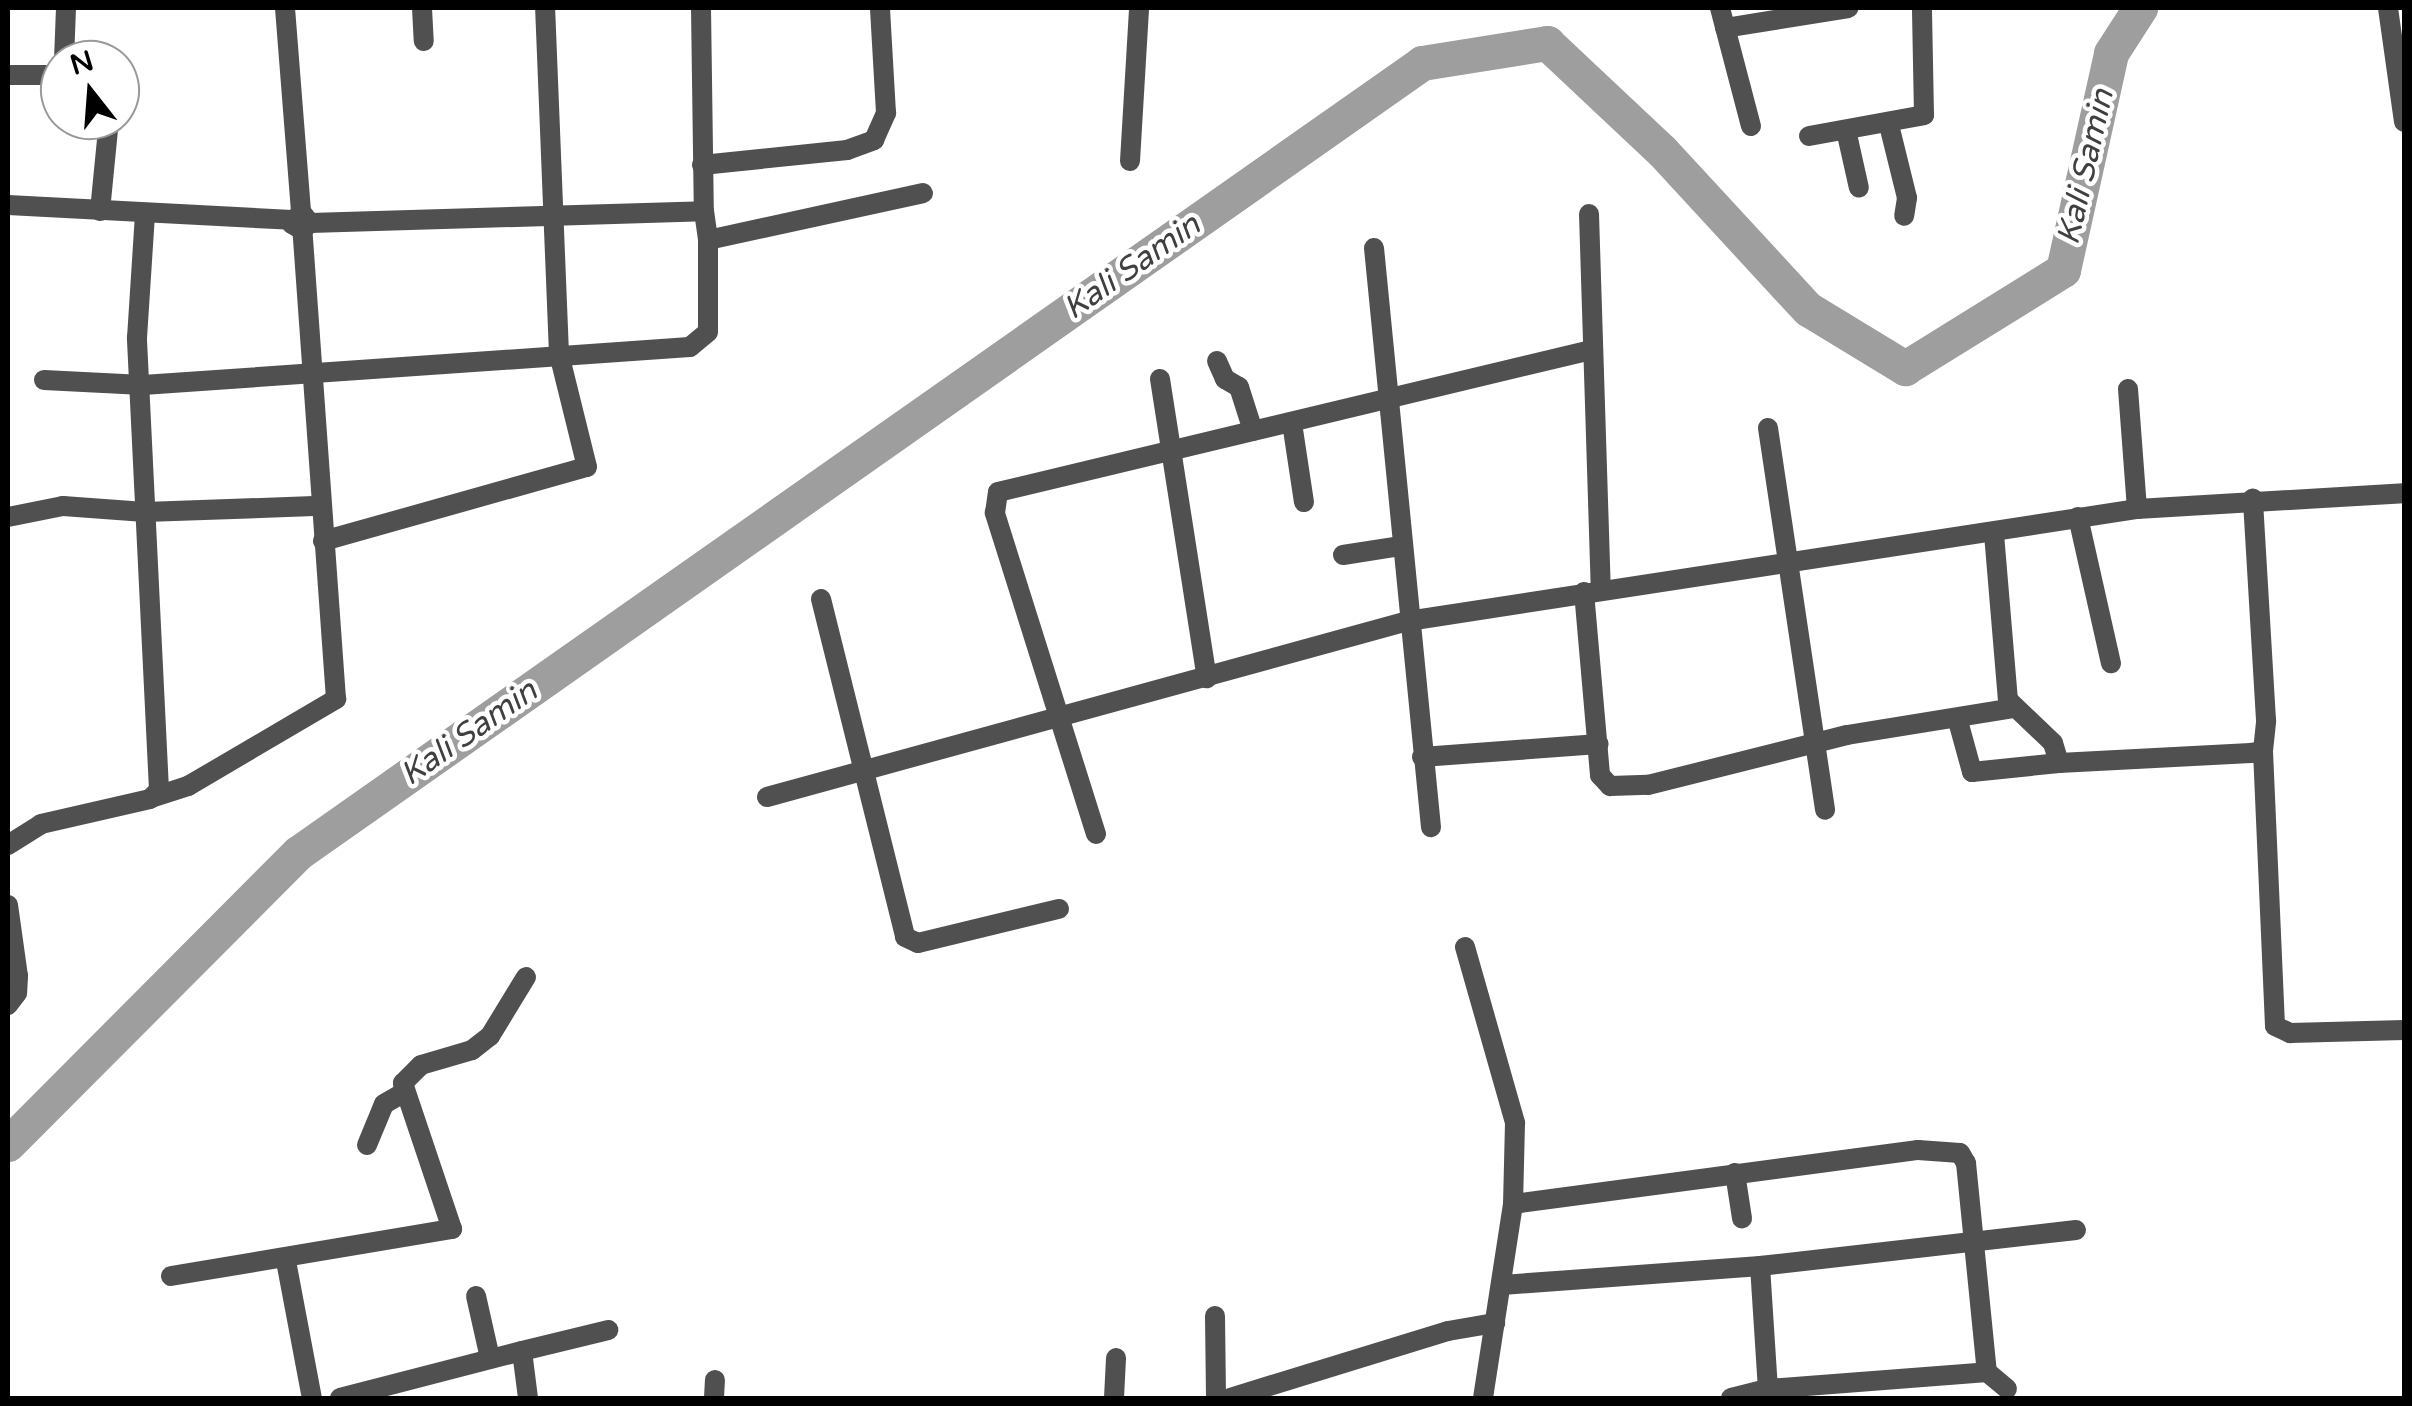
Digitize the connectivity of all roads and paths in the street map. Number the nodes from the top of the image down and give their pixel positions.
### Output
1 (66, 8) edge
2 (286, 8) edge
3 (422, 8) edge
4 (545, 8) edge
5 (701, 8) edge
6 (880, 8) edge
7 (1139, 8) edge
8 (1848, 8) edge
9 (1922, 8) edge
10 (2388, 8) edge
11 (1723, 18) edge
12 (65, 40) edge
13 (424, 42) dead end
14 (8, 75) edge
15 (40, 76) edge
16 (2404, 122) edge
17 (1889, 125) junction
18 (1751, 126) dead end
19 (1846, 130) junction
20 (1809, 136) dead end
21 (108, 140) edge
22 (1130, 162) dead end
23 (702, 166) junction
24 (1859, 188) dead end
25 (923, 193) dead end
26 (8, 205) edge
27 (100, 211) junction
28 (704, 211) junction
29 (551, 213) junction
30 (146, 214) junction
31 (1589, 214) dead end
32 (1904, 216) dead end
33 (301, 221) junction
34 (708, 240) junction
35 (1374, 248) dead end
36 (1591, 350) junction
37 (559, 354) junction
38 (1217, 361) dead end
39 (312, 372) junction
40 (1160, 378) dead end
41 (44, 380) dead end
42 (142, 384) junction
43 (2128, 389) dead end
44 (1386, 403) junction
45 (1292, 423) junction
46 (1768, 428) dead end
47 (1253, 431) junction
48 (1172, 446) junction
49 (2404, 493) edge
50 (2252, 498) junction
51 (1304, 502) dead end
52 (320, 506) junction
53 (2137, 509) junction
54 (145, 512) junction
55 (8, 517) edge
56 (2078, 517) junction
57 (1994, 534) junction
58 (323, 541) junction
59 (1400, 546) junction
60 (1343, 554) dead end
61 (1787, 564) junction
62 (1592, 591) junction
63 (822, 599) dead end
64 (1408, 621) junction
65 (2111, 664) dead end
66 (1207, 678) junction
67 (2013, 708) junction
68 (1059, 719) junction
69 (1958, 721) junction
70 (1812, 743) junction
71 (1599, 744) junction
72 (2263, 751) junction
73 (1422, 758) junction
74 (2059, 763) junction
75 (863, 772) junction
76 (154, 797) junction
77 (767, 797) dead end
78 (1825, 810) dead end
79 (1431, 827) dead end
80 (1096, 834) dead end
81 (8, 845) edge
82 (8, 905) edge
83 (1059, 909) dead end
84 (1465, 947) dead end
85 (526, 978) dead end
86 (8, 1005) edge
87 (2404, 1030) edge
88 (402, 1094) junction
89 (367, 1145) dead end
90 (1736, 1173) junction
91 (1513, 1204) junction
92 (1742, 1218) dead end
93 (2076, 1230) dead end
94 (1973, 1242) junction
95 (286, 1261) junction
96 (1760, 1266) junction
97 (171, 1276) dead end
98 (1502, 1285) junction
99 (476, 1296) dead end
100 (1216, 1316) dead end
101 (1495, 1323) junction
102 (608, 1330) dead end
103 (522, 1350) junction
104 (490, 1358) junction
105 (1116, 1358) dead end
106 (1987, 1372) junction
107 (1768, 1388) junction
108 (2007, 1388) dead end
109 (312, 1398) edge
110 (340, 1398) edge
111 (528, 1398) edge
112 (1114, 1398) edge
113 (1216, 1398) edge
114 (1230, 1398) edge
115 (1483, 1398) edge
116 (1731, 1398) edge

1 - 12 street
2 - 33 street
3 - 13 street
4 - 29 street
5 - 23 street
6 - 23 street
7 - 22 street
8 - 11 street
9 - 17 street
10 - 16 street
11 - 18 street
14 - 15 street
17 - 19 street
17 - 32 street
19 - 20 street
19 - 24 street
21 - 27 street
23 - 28 street
25 - 34 street
26 - 27 street
27 - 30 street
28 - 29 street
28 - 34 street
29 - 33 street
29 - 37 street
30 - 33 street
30 - 42 street
31 - 36 street
33 - 39 street
34 - 37 street
35 - 44 street
36 - 44 street
36 - 62 street
37 - 39 street
37 - 58 street
38 - 47 street
39 - 42 street
39 - 52 street
40 - 48 street
41 - 42 street
42 - 54 street
43 - 53 street
44 - 45 street
44 - 59 street
45 - 47 street
45 - 51 street
46 - 61 street
47 - 48 street
48 - 66 street
48 - 68 street
49 - 50 street
50 - 53 street
50 - 72 street
52 - 54 street
52 - 58 street
53 - 56 street
54 - 55 street
54 - 76 street
56 - 57 street
56 - 65 street
57 - 61 street
57 - 67 street
58 - 76 street
59 - 60 street
59 - 64 street
61 - 62 street
61 - 70 street
62 - 64 street
62 - 71 street
63 - 75 street
64 - 66 street
64 - 73 street
66 - 68 street
67 - 69 street
67 - 74 street
68 - 75 street
68 - 80 street
69 - 70 street
69 - 74 street
70 - 71 street
70 - 78 street
71 - 73 street
72 - 74 street
72 - 87 street
73 - 79 street
75 - 77 street
75 - 83 street
76 - 81 street
82 - 86 street
84 - 91 street
85 - 88 street
88 - 89 street
88 - 95 street
90 - 91 street
90 - 92 street
90 - 94 street
91 - 98 street
93 - 94 street
94 - 96 street
94 - 106 street
95 - 97 street
95 - 109 street
96 - 98 street
96 - 107 street
98 - 101 street
99 - 104 street
100 - 113 street
101 - 114 street
101 - 115 street
102 - 103 street
103 - 104 street
103 - 111 street
104 - 110 street
105 - 112 street
106 - 107 street
106 - 108 street
107 - 116 street

